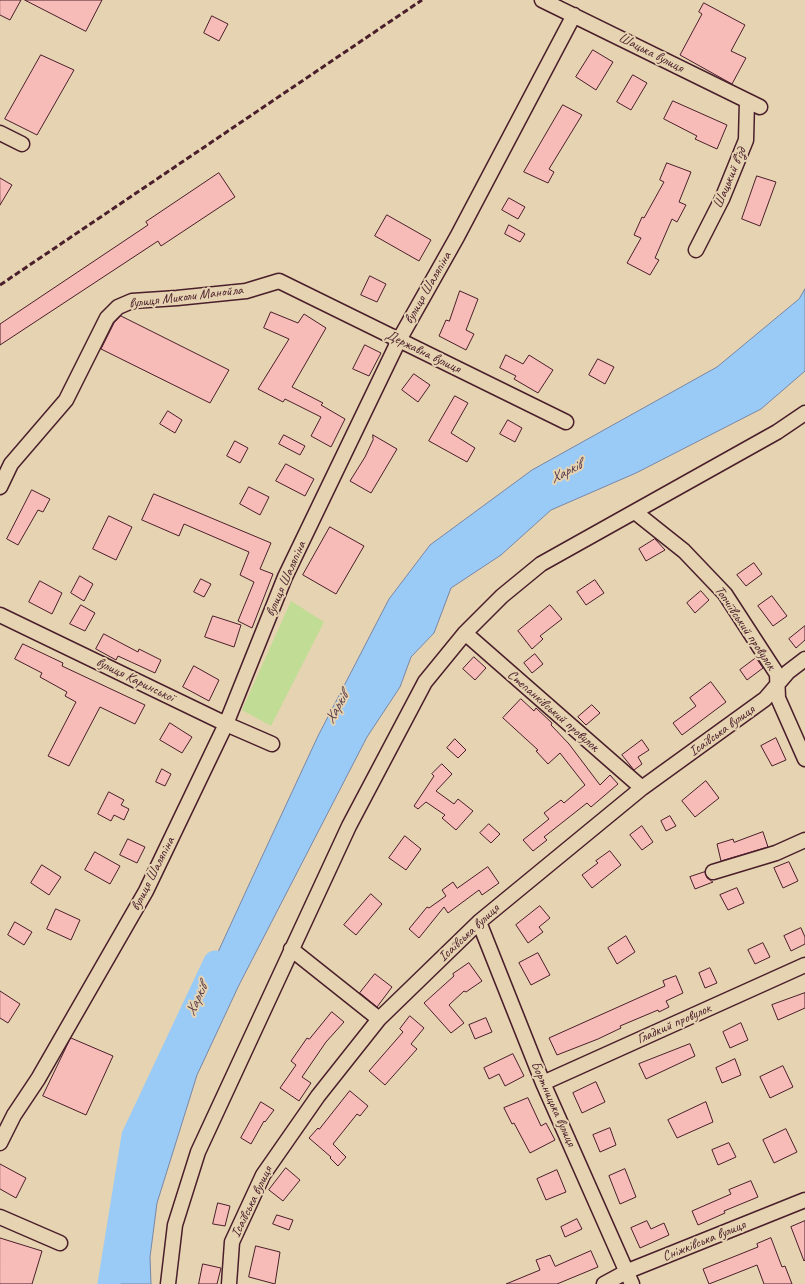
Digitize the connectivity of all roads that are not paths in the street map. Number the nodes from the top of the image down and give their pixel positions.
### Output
1 (542, 0) edge
2 (574, 15) junction
3 (747, 101) junction
4 (760, 107) dead end
5 (0, 133) edge
6 (22, 144) dead end
7 (696, 250) dead end
8 (279, 281) joint
9 (399, 340) junction
10 (805, 413) edge
11 (566, 422) dead end
12 (0, 487) edge
13 (635, 512) junction
14 (0, 615) edge
15 (465, 633) junction
16 (805, 659) edge
17 (777, 685) junction
18 (226, 724) junction
19 (272, 744) dead end
20 (805, 759) edge
21 (642, 788) junction
22 (805, 840) edge
23 (713, 872) dead end
24 (479, 922) junction
25 (291, 949) junction
26 (805, 965) edge
27 (379, 1019) junction
28 (543, 1083) junction
29 (0, 1143) edge
30 (805, 1200) edge
31 (0, 1217) edge
32 (60, 1243) dead end
33 (630, 1278) edge
34 (168, 1284) edge
35 (229, 1284) edge
36 (604, 1284) edge

1 - 2 street, Шацька вулиця
2 - 3 street, Шацька вулиця
2 - 9 street, вулиця Шаляпіна
3 - 4 street, Шацька вулиця
3 - 7 street, Шацький в’їзд
5 - 6 street
8 - 9 street, Державна вулиця
8 - 12 street, вулиця Миколи Манойла
9 - 11 street, Державна вулиця
9 - 18 street, вулиця Шаляпіна
10 - 13 street
13 - 15 street
13 - 17 street, Топчіївський провулок
14 - 18 street, вулиця Каринської
15 - 21 street, Степанківський провулок
15 - 25 street
16 - 17 street, Ісаївська вулиця
17 - 20 street, Топчіївський провулок
17 - 21 street, Ісаївська вулиця
18 - 19 street, вулиця Каринської
18 - 29 street, вулиця Шаляпіна
21 - 24 street, Ісаївська вулиця
22 - 23 street
24 - 27 street, Ісаївська вулиця
24 - 28 street, Бортницька вулиця
25 - 27 street
25 - 34 street
26 - 28 street, Гладкий провулок
27 - 35 street, Ісаївська вулиця
28 - 33 street, Бортницька вулиця
30 - 33 street, Сніжківська вулиця
31 - 32 street
33 - 36 street, Сніжківська вулиця

